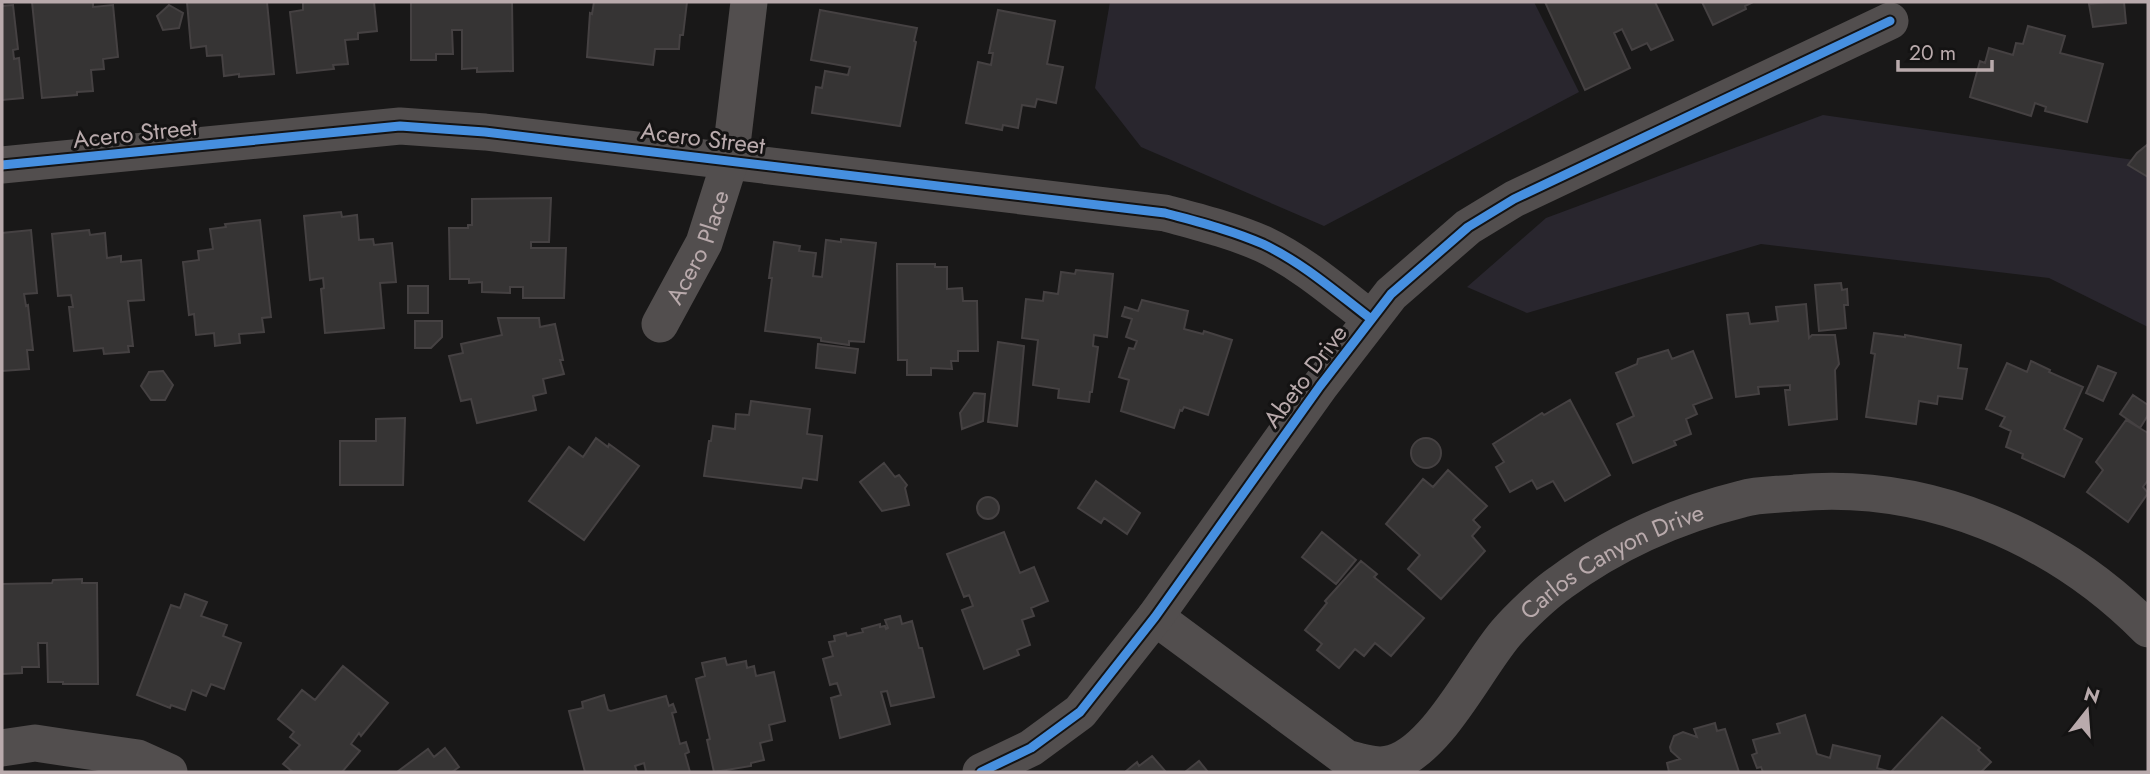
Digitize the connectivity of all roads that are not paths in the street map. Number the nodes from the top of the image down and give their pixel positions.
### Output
1 (749, 2) edge
2 (1890, 21) dead end
3 (730, 161) junction
4 (2, 165) edge
5 (1371, 318) junction
6 (660, 324) dead end
7 (1155, 617) junction
8 (2148, 629) edge
9 (2, 748) edge
10 (169, 772) edge
11 (981, 772) edge

1 - 3 street, Acero Place
2 - 5 street, Abeto Drive
3 - 4 street, Acero Street
3 - 5 street, Acero Street
3 - 6 street, Acero Place
5 - 7 street, Abeto Drive
7 - 8 street, Carlos Canyon Drive
7 - 11 street, Abeto Drive
9 - 10 street

